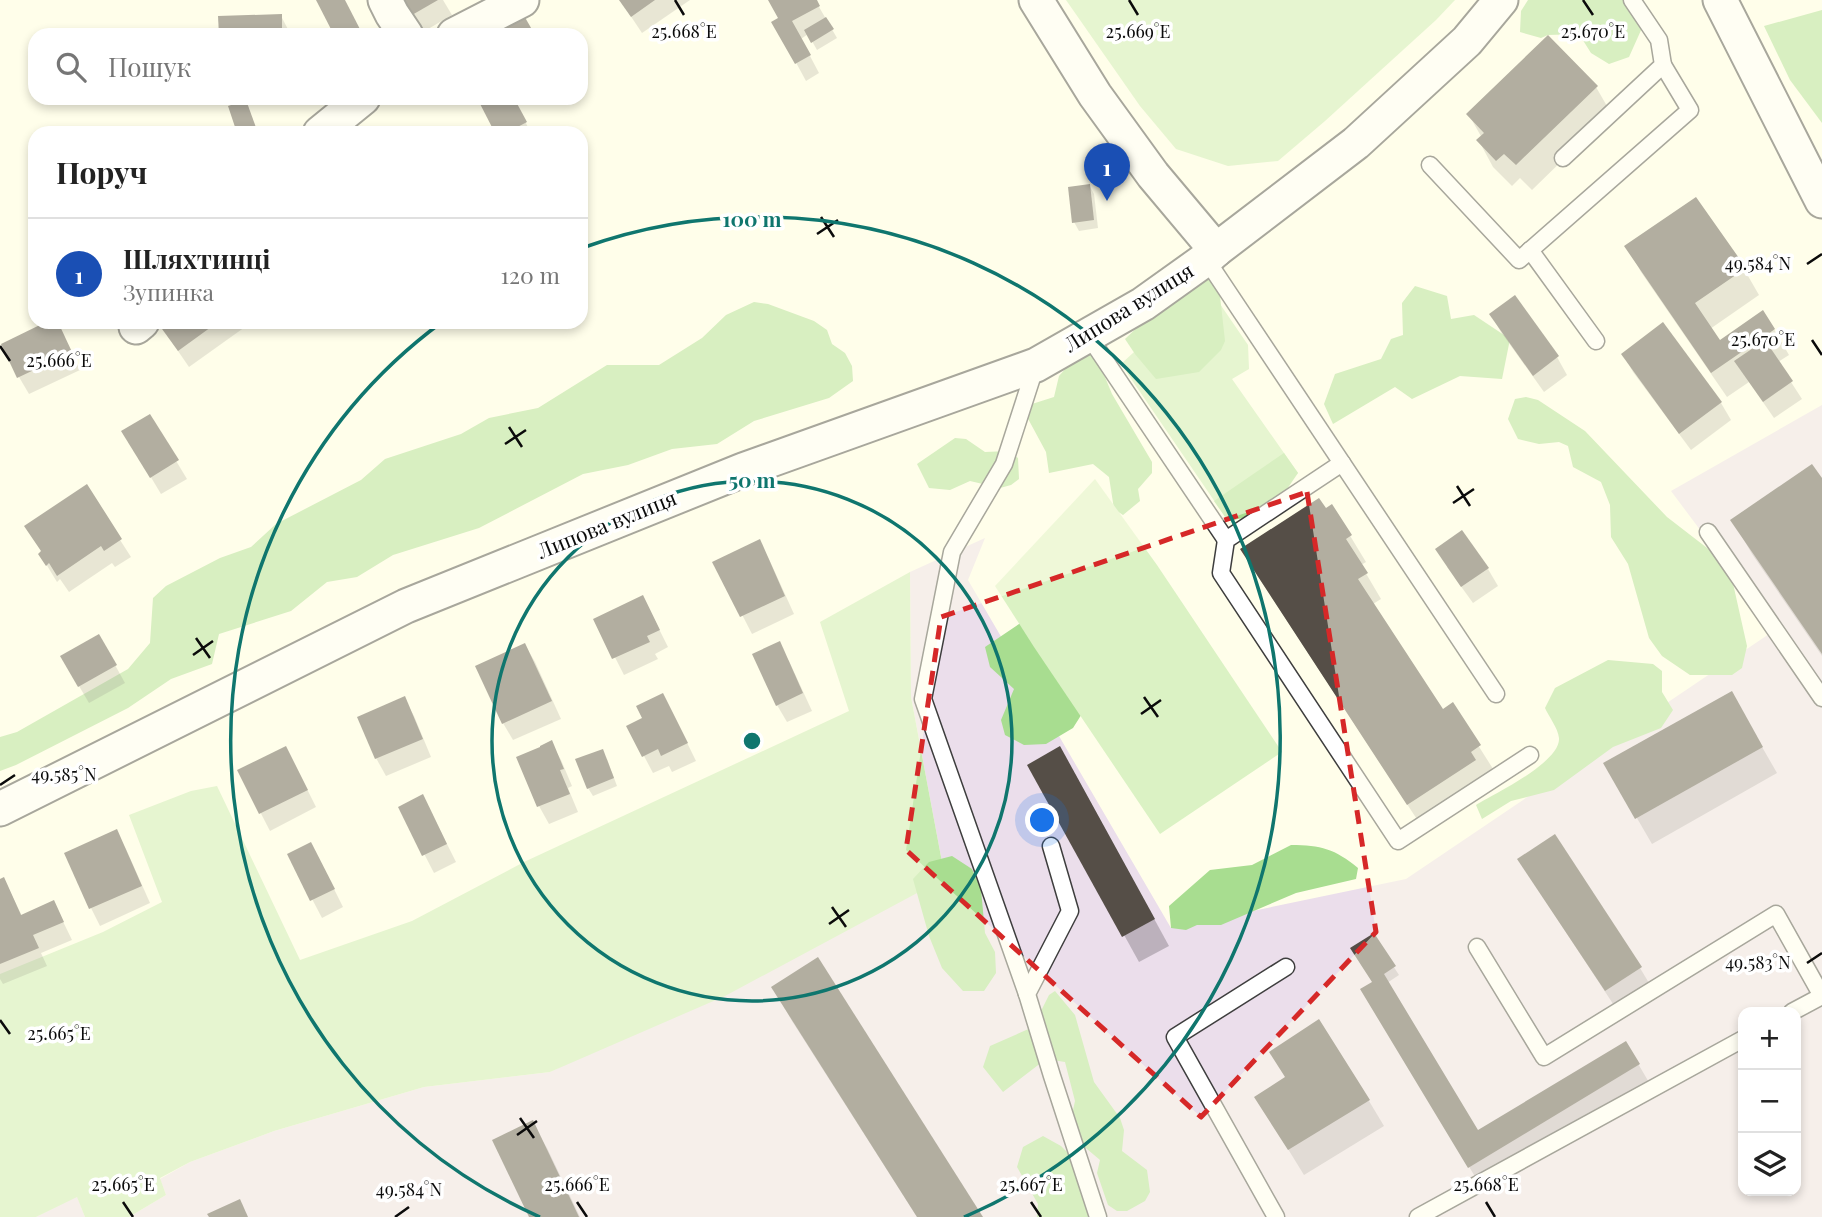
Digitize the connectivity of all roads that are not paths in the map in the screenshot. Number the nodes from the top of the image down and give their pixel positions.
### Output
1 (385, 0) edge
2 (522, 0) edge
3 (1036, 0) edge
4 (1501, 0) edge
5 (1632, 0) edge
6 (1720, 0) edge
7 (401, 28) edge
8 (468, 28) edge
9 (1663, 65) junction
10 (354, 105) edge
11 (329, 126) edge
12 (1563, 158) dead end
13 (1430, 165) dead end
14 (1822, 201) edge
15 (1530, 250) junction
16 (1211, 255) junction
17 (1088, 335) junction
18 (1595, 341) dead end
19 (1036, 365) junction
20 (1342, 463) junction
21 (1708, 532) dead end
22 (1226, 540) junction
23 (1496, 694) dead end
24 (1822, 698) edge
25 (1530, 755) dead end
26 (0, 809) edge
27 (1051, 846) dead end
28 (1477, 947) dead end
29 (1286, 967) dead end
30 (1027, 994) junction
31 (1822, 996) edge
32 (1801, 1007) edge
33 (1738, 1042) edge
34 (1098, 1217) edge
35 (1276, 1217) edge
36 (1418, 1217) edge

1 - 7 street
2 - 8 street
3 - 16 street
4 - 16 street, Липова вулиця
5 - 9 lane
6 - 14 street
9 - 12 lane
9 - 15 lane
10 - 11 street
13 - 15 lane
15 - 18 lane
16 - 17 street, Липова вулиця
16 - 20 lane
17 - 19 street, Липова вулиця
17 - 22 lane
19 - 26 street, Липова вулиця
19 - 30 lane
20 - 22 lane
20 - 23 lane
21 - 24 lane
22 - 25 lane
27 - 30 lane
28 - 31 lane
29 - 35 lane
30 - 34 lane
31 - 32 lane
33 - 36 lane

